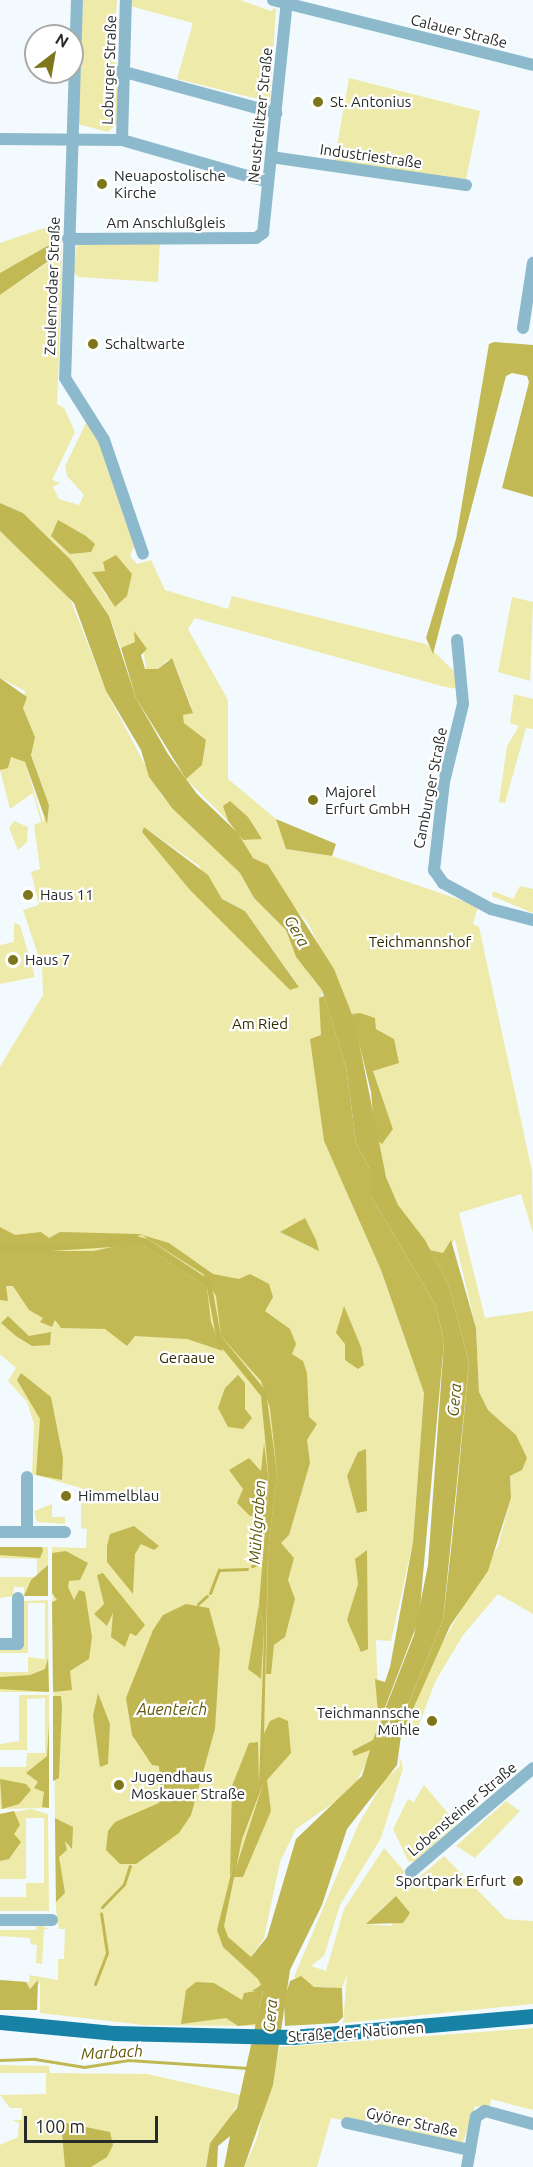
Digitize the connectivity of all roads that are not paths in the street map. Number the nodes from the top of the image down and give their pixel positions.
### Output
1 (77, 0) edge
2 (126, 0) edge
3 (273, 0) edge
4 (287, 2) edge
5 (533, 65) edge
6 (121, 71) junction
7 (276, 113) junction
8 (72, 138) junction
9 (0, 139) edge
10 (122, 140) junction
11 (271, 157) junction
12 (268, 182) junction
13 (466, 185) dead end
14 (263, 233) joint
15 (68, 239) junction
16 (533, 263) edge
17 (523, 328) dead end
18 (143, 555) dead end
19 (457, 640) dead end
20 (533, 920) edge
21 (27, 1478) dead end
22 (0, 1532) edge
23 (27, 1532) junction
24 (65, 1532) dead end
25 (18, 1598) dead end
26 (0, 1644) edge
27 (533, 1768) edge
28 (411, 1872) dead end
29 (0, 1920) edge
30 (52, 1920) dead end
31 (533, 2016) edge
32 (0, 2022) edge
33 (347, 2123) dead end
34 (533, 2124) edge
35 (470, 2150) junction
36 (467, 2167) edge

1 - 8 street, Zeulenrodaer Straße
2 - 6 street, Loburger Straße
3 - 4 street, Calauer Straße
4 - 5 street, Calauer Straße
4 - 7 street, Neustrelitzer Straße
6 - 7 street
6 - 10 street, Loburger Straße
7 - 11 street, Neustrelitzer Straße
8 - 9 street
8 - 10 street
8 - 15 street, Zeulenrodaer Straße
10 - 12 street
11 - 12 street, Neustrelitzer Straße
11 - 13 street, Industriestraße
12 - 14 street, Neustrelitzer Straße
14 - 15 street, Am Anschlußgleis
15 - 18 street, Zeulenrodaer Straße
16 - 17 street
19 - 20 street, Camburger Straße
21 - 23 street
22 - 23 street
23 - 24 street
25 - 26 street
27 - 28 street, Lobensteiner Straße
29 - 30 street
31 - 32 main road, Straße der Nationen
33 - 35 street, Györer Straße
34 - 35 street, Györer Straße
35 - 36 street, Györer Straße

